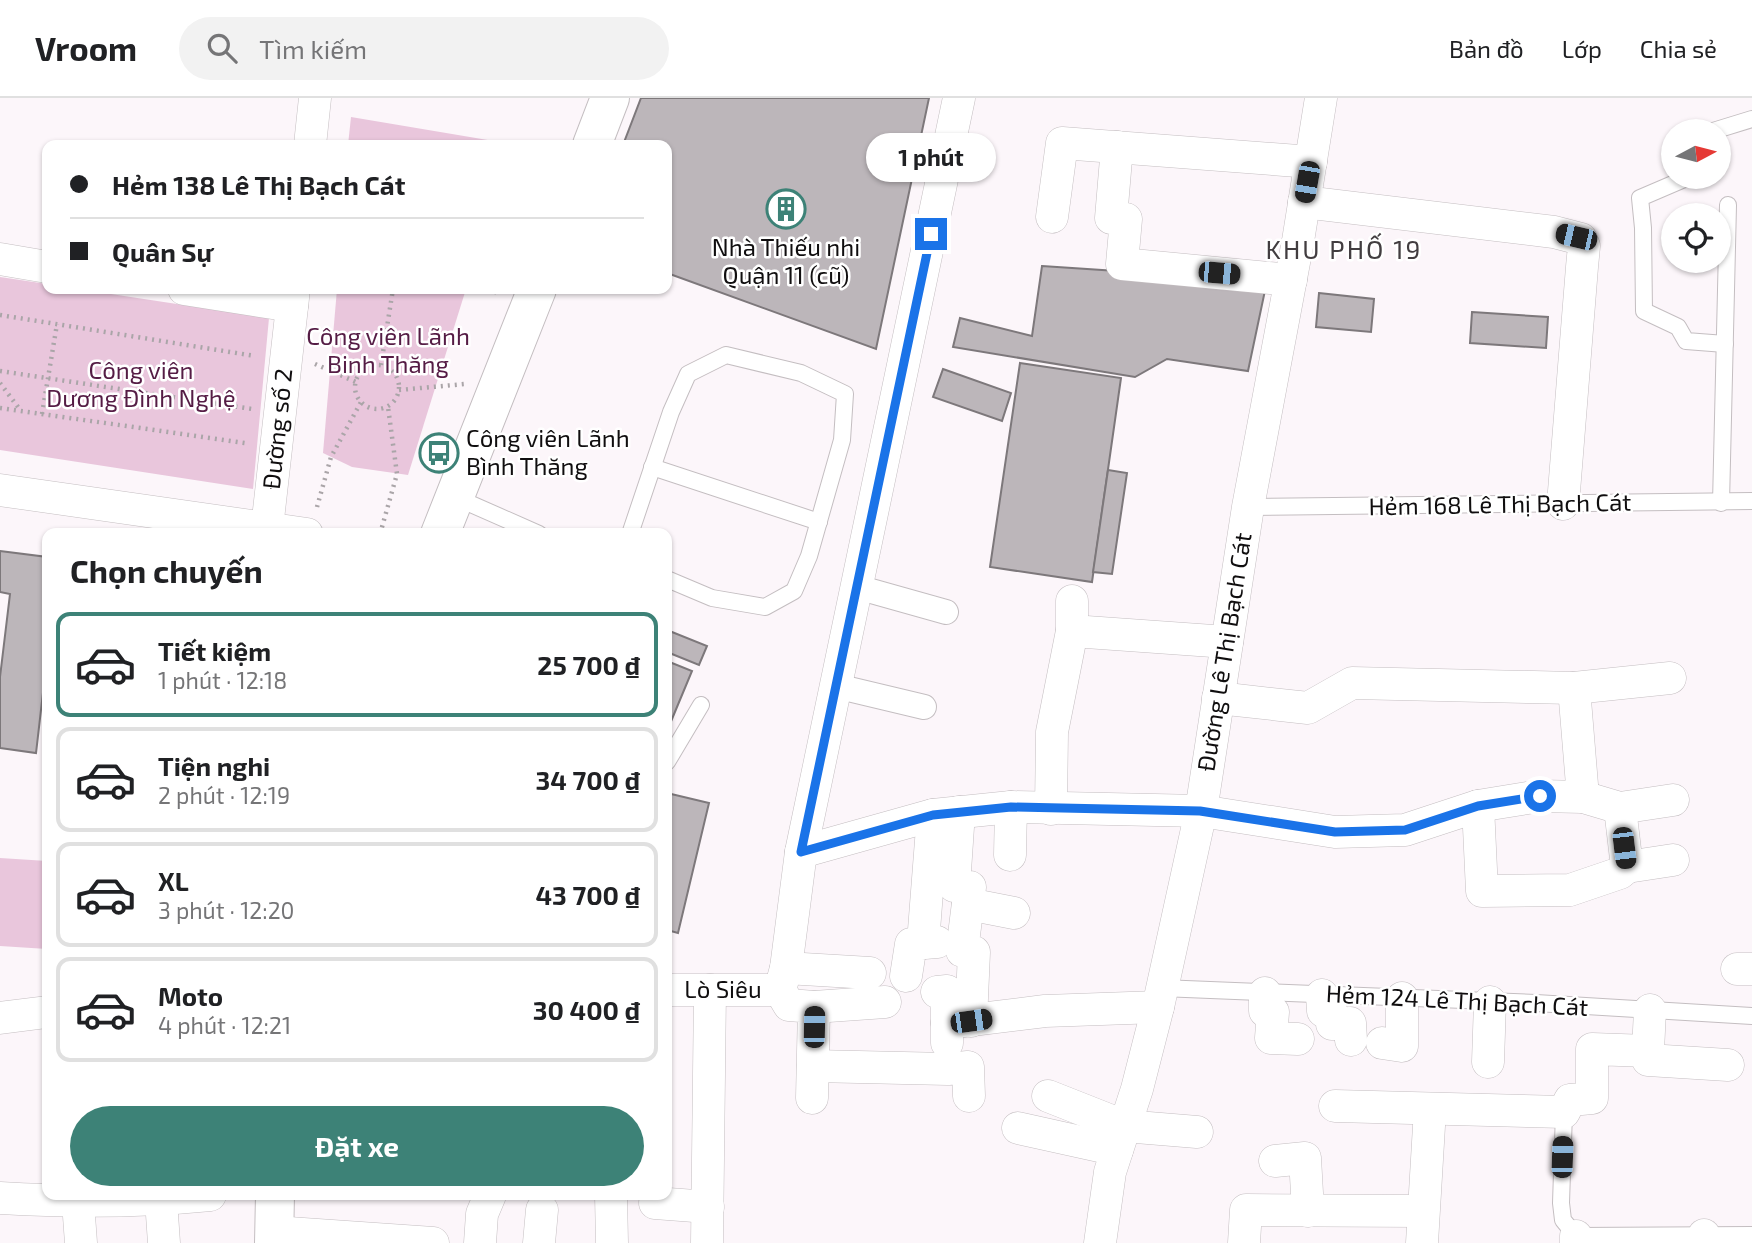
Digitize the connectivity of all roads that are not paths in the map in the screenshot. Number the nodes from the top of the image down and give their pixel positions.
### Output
1 (315, 98) edge
2 (610, 98) edge
3 (959, 98) edge
4 (1321, 98) edge
5 (1752, 119) edge
6 (1731, 125) edge
7 (311, 140) edge
8 (594, 140) edge
9 (1117, 147) junction
10 (1311, 162) junction
11 (1661, 189) edge
12 (1304, 202) junction
13 (1052, 217) dead end
14 (0, 260) edge
15 (42, 266) edge
16 (1727, 273) edge
17 (1291, 280) junction
18 (252, 294) edge
19 (535, 294) edge
20 (293, 297) edge
21 (1725, 344) junction
22 (652, 467) junction
23 (0, 491) edge
24 (455, 497) junction
25 (1752, 501) edge
26 (1721, 502) junction
27 (1563, 504) junction
28 (1248, 507) junction
29 (312, 521) edge
30 (819, 522) junction
31 (267, 528) junction
32 (442, 528) edge
33 (526, 528) edge
34 (632, 528) edge
35 (672, 581) edge
36 (856, 587) junction
37 (946, 612) dead end
38 (1227, 642) junction
39 (1670, 678) dead end
40 (836, 686) junction
41 (1574, 688) junction
42 (1218, 698) junction
43 (701, 705) dead end
44 (924, 708) dead end
45 (672, 754) edge
46 (1583, 797) junction
47 (1673, 800) dead end
48 (1478, 806) junction
49 (1011, 807) junction
50 (1620, 808) junction
51 (1051, 809) junction
52 (1200, 811) junction
53 (946, 813) junction
54 (801, 852) junction
55 (1010, 855) dead end
56 (1673, 860) dead end
57 (1627, 867) junction
58 (968, 904) junction
59 (1014, 913) dead end
60 (963, 942) junction
61 (923, 943) junction
62 (870, 973) dead end
63 (906, 976) dead end
64 (783, 979) junction
65 (672, 990) edge
66 (710, 990) junction
67 (937, 992) dead end
68 (1265, 993) junction
69 (1322, 995) junction
70 (1160, 998) junction
71 (1402, 998) junction
72 (885, 1002) dead end
73 (1490, 1002) junction
74 (814, 1007) junction
75 (1650, 1010) junction
76 (42, 1013) edge
77 (1752, 1016) edge
78 (0, 1018) edge
79 (959, 1022) junction
80 (1298, 1039) dead end
81 (1351, 1040) dead end
82 (1382, 1043) dead end
83 (1648, 1051) junction
84 (1488, 1062) dead end
85 (1728, 1065) dead end
86 (813, 1066) junction
87 (948, 1069) junction
88 (969, 1096) dead end
89 (1048, 1096) dead end
90 (812, 1098) dead end
91 (1335, 1106) dead end
92 (1430, 1110) junction
93 (1564, 1112) junction
94 (1018, 1128) dead end
95 (1197, 1132) dead end
96 (1121, 1138) junction
97 (1275, 1161) dead end
98 (708, 1193) junction
99 (0, 1198) edge
100 (112, 1200) edge
101 (147, 1200) edge
102 (488, 1200) edge
103 (611, 1200) edge
104 (671, 1200) edge
105 (672, 1200) edge
106 (78, 1202) junction
107 (655, 1203) dead end
108 (542, 1210) dead end
109 (1308, 1211) junction
110 (1423, 1211) junction
111 (275, 1223) edge
112 (1752, 1234) edge
113 (1704, 1239) edge
114 (1576, 1240) edge
115 (81, 1243) edge
116 (164, 1243) edge
117 (433, 1243) edge
118 (480, 1243) edge
119 (539, 1243) edge
120 (612, 1243) edge
121 (707, 1243) edge
122 (1100, 1243) edge
123 (1244, 1243) edge
124 (1422, 1243) edge

1 - 7 street
2 - 8 main road
3 - 36 street
4 - 10 street, Đường Lê Thị Bạch Cát
5 - 6 lane
9 - 10 street
9 - 13 street
9 - 17 street
10 - 12 street, Đường Lê Thị Bạch Cát
11 - 21 lane
12 - 17 street, Đường Lê Thị Bạch Cát
12 - 27 street
14 - 15 street
16 - 21 lane
17 - 28 street, Đường Lê Thị Bạch Cát
18 - 20 street
19 - 24 main road
20 - 31 street, Đường số 2
21 - 26 lane
22 - 30 lane
22 - 30 lane
22 - 34 lane
23 - 31 street
24 - 32 main road
24 - 33 lane
25 - 26 lane, Hẻm 168 Lê Thị Bạch Cát
26 - 27 lane, Hẻm 168 Lê Thị Bạch Cát
27 - 28 lane, Hẻm 168 Lê Thị Bạch Cát
28 - 38 street, Đường Lê Thị Bạch Cát
29 - 31 street
30 - 35 lane
36 - 37 street
36 - 40 street
38 - 42 street, Đường Lê Thị Bạch Cát
38 - 51 street
39 - 41 street
40 - 44 street
40 - 54 street
41 - 42 street
41 - 46 street
42 - 52 street, Đường Lê Thị Bạch Cát
43 - 45 lane
46 - 48 street
46 - 50 street
47 - 50 street
48 - 52 street
48 - 57 street
49 - 51 street
49 - 53 street
49 - 55 street
50 - 57 street
51 - 52 street
52 - 70 street, Đường Lê Thị Bạch Cát
53 - 54 street
53 - 58 street
53 - 61 street
54 - 64 street
56 - 57 street
58 - 59 street
58 - 60 street
60 - 61 street
60 - 79 street
61 - 63 street
62 - 64 street, Lò Siêu
64 - 66 street, Lò Siêu
64 - 74 street
65 - 66 street, Lò Siêu
66 - 98 street
67 - 79 street
68 - 69 lane, Hẻm 124 Lê Thị Bạch Cát
68 - 70 lane, Hẻm 124 Lê Thị Bạch Cát
68 - 80 street
69 - 71 lane, Hẻm 124 Lê Thị Bạch Cát
69 - 81 street
70 - 79 street
70 - 96 street, Đường Lê Thị Bạch Cát
71 - 73 lane, Hẻm 124 Lê Thị Bạch Cát
71 - 82 street
72 - 74 street
73 - 75 lane, Hẻm 124 Lê Thị Bạch Cát
73 - 84 street
74 - 86 street
75 - 77 lane, Hẻm 124 Lê Thị Bạch Cát
75 - 83 street
76 - 78 street
79 - 87 street
83 - 85 street
83 - 93 street
86 - 87 street
86 - 90 street
87 - 88 street
89 - 96 street
91 - 92 street
92 - 93 street
92 - 110 street
93 - 114 lane
94 - 96 street
95 - 96 street
96 - 122 street, Đường Lê Thị Bạch Cát
97 - 109 street
98 - 105 street
98 - 121 street
99 - 106 street
100 - 106 street
101 - 116 street
102 - 118 street
103 - 120 street
104 - 107 street
106 - 115 street
108 - 119 street
109 - 110 street
109 - 123 street
110 - 124 street
111 - 117 street
112 - 113 lane
113 - 114 lane

